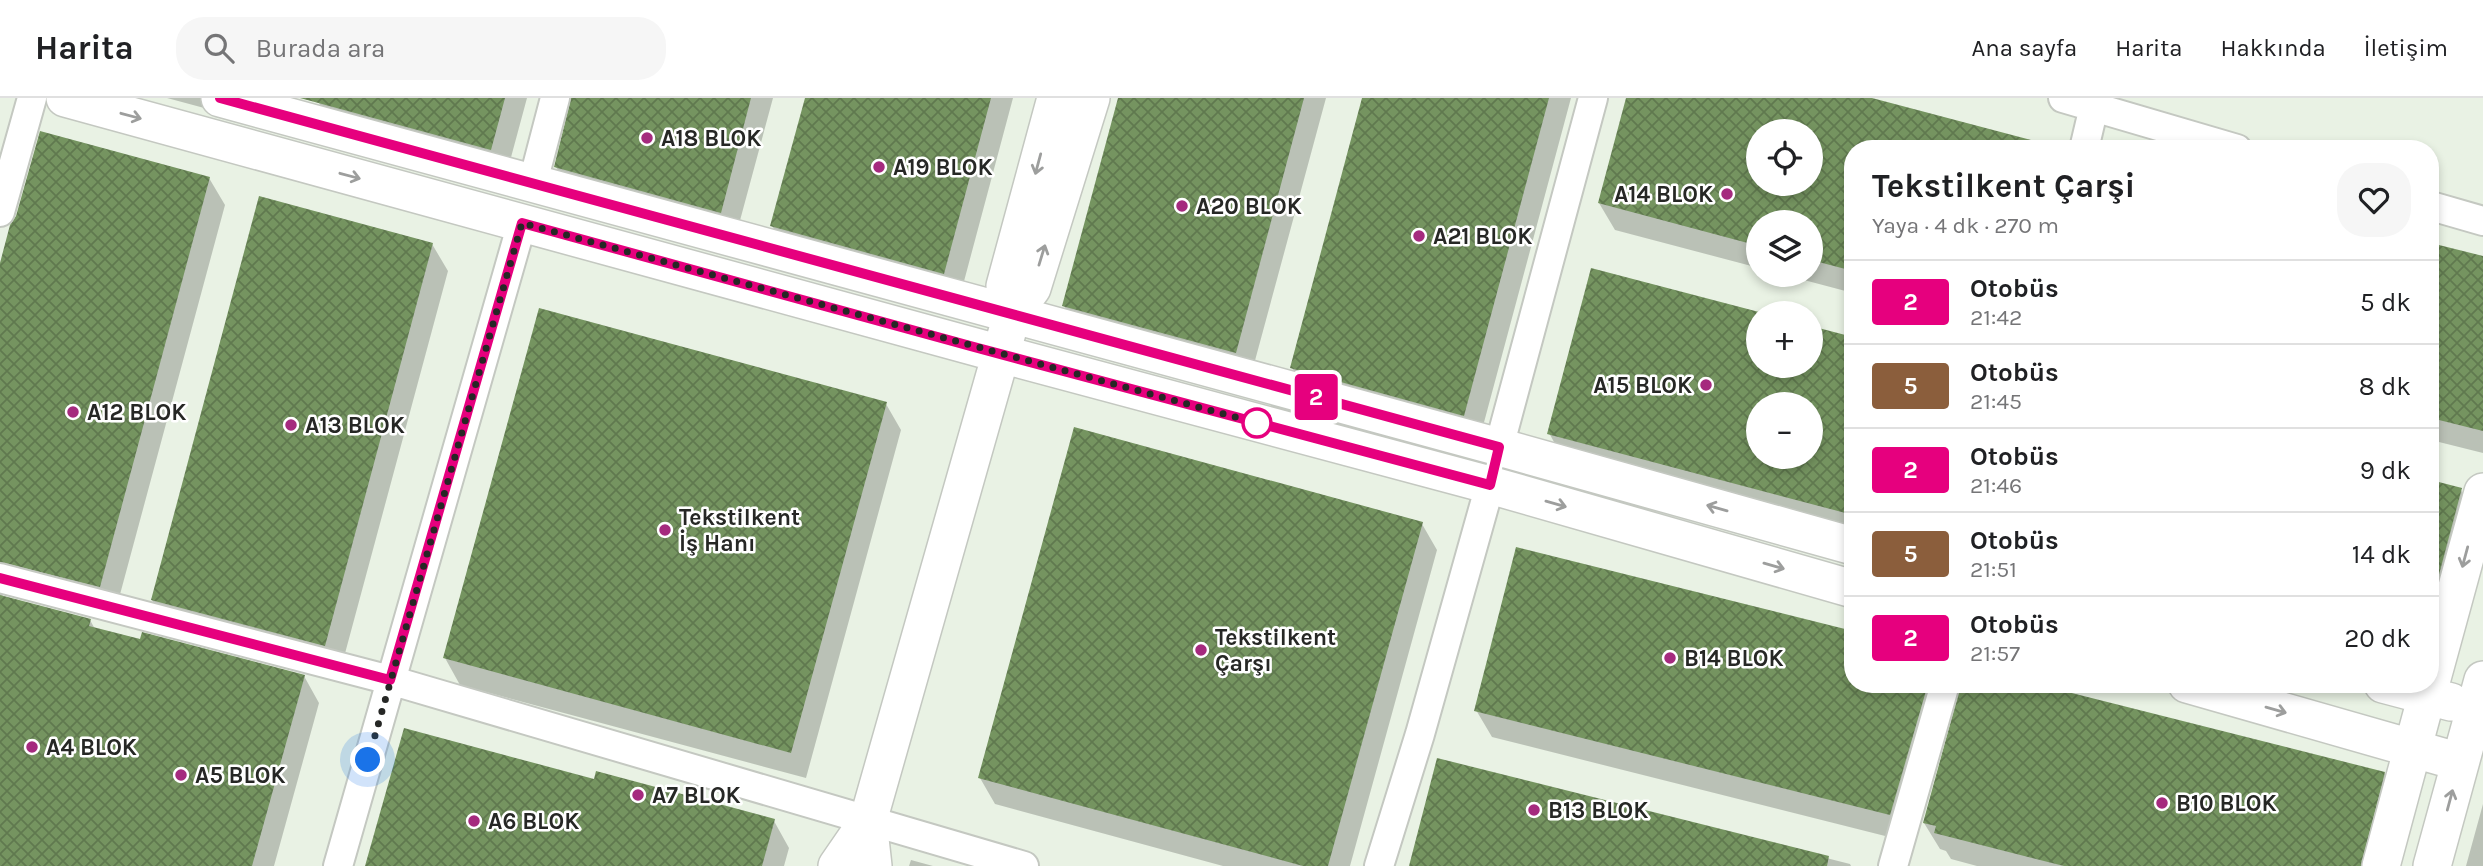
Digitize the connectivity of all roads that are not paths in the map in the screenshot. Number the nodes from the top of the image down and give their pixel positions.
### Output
1 (32, 98) edge
2 (65, 98) edge
3 (220, 98) edge
4 (555, 98) edge
5 (1056, 98) edge
6 (1091, 98) edge
7 (1593, 98) edge
8 (2063, 98) edge
9 (2095, 102) edge
10 (2086, 140) edge
11 (2210, 140) edge
12 (533, 182) junction
13 (2439, 208) edge
14 (0, 212) edge
15 (2483, 221) edge
16 (522, 223) junction
17 (1012, 316) junction
18 (1001, 354) junction
19 (1499, 447) junction
20 (1490, 485) junction
21 (2483, 492) edge
22 (1844, 543) edge
23 (0, 578) edge
24 (1844, 586) edge
25 (2439, 651) edge
26 (390, 680) junction
27 (2439, 689) edge
28 (1942, 693) edge
29 (2219, 693) edge
30 (2427, 693) edge
31 (2479, 695) edge
32 (2413, 748) junction
33 (2460, 762) junction
34 (868, 821) junction
35 (338, 866) edge
36 (837, 866) edge
37 (873, 866) edge
38 (1024, 866) edge
39 (1379, 866) edge
40 (1893, 866) edge
41 (2381, 866) edge
42 (2432, 866) edge

1 - 14 street
2 -> 16 street
3 - 12 street
4 - 12 street
5 -> 17 street
17 -> 6 street
7 - 19 street
8 - 9 street
9 - 10 street
9 - 11 street
12 - 16 street
12 - 17 street
13 - 15 street
16 - 18 street
16 - 26 street
17 - 18 street
17 - 19 street
18 - 20 street
18 - 34 street
19 - 20 street
22 -> 19 street
20 -> 24 street
20 - 39 street
21 -> 25 street
23 - 26 street
26 - 34 street
26 - 35 street
27 - 31 street
28 - 40 street
29 -> 32 street
30 - 32 street
31 - 33 street
32 - 33 street
32 - 41 street
42 -> 33 street
34 - 36 street
34 - 37 street
34 - 38 street

